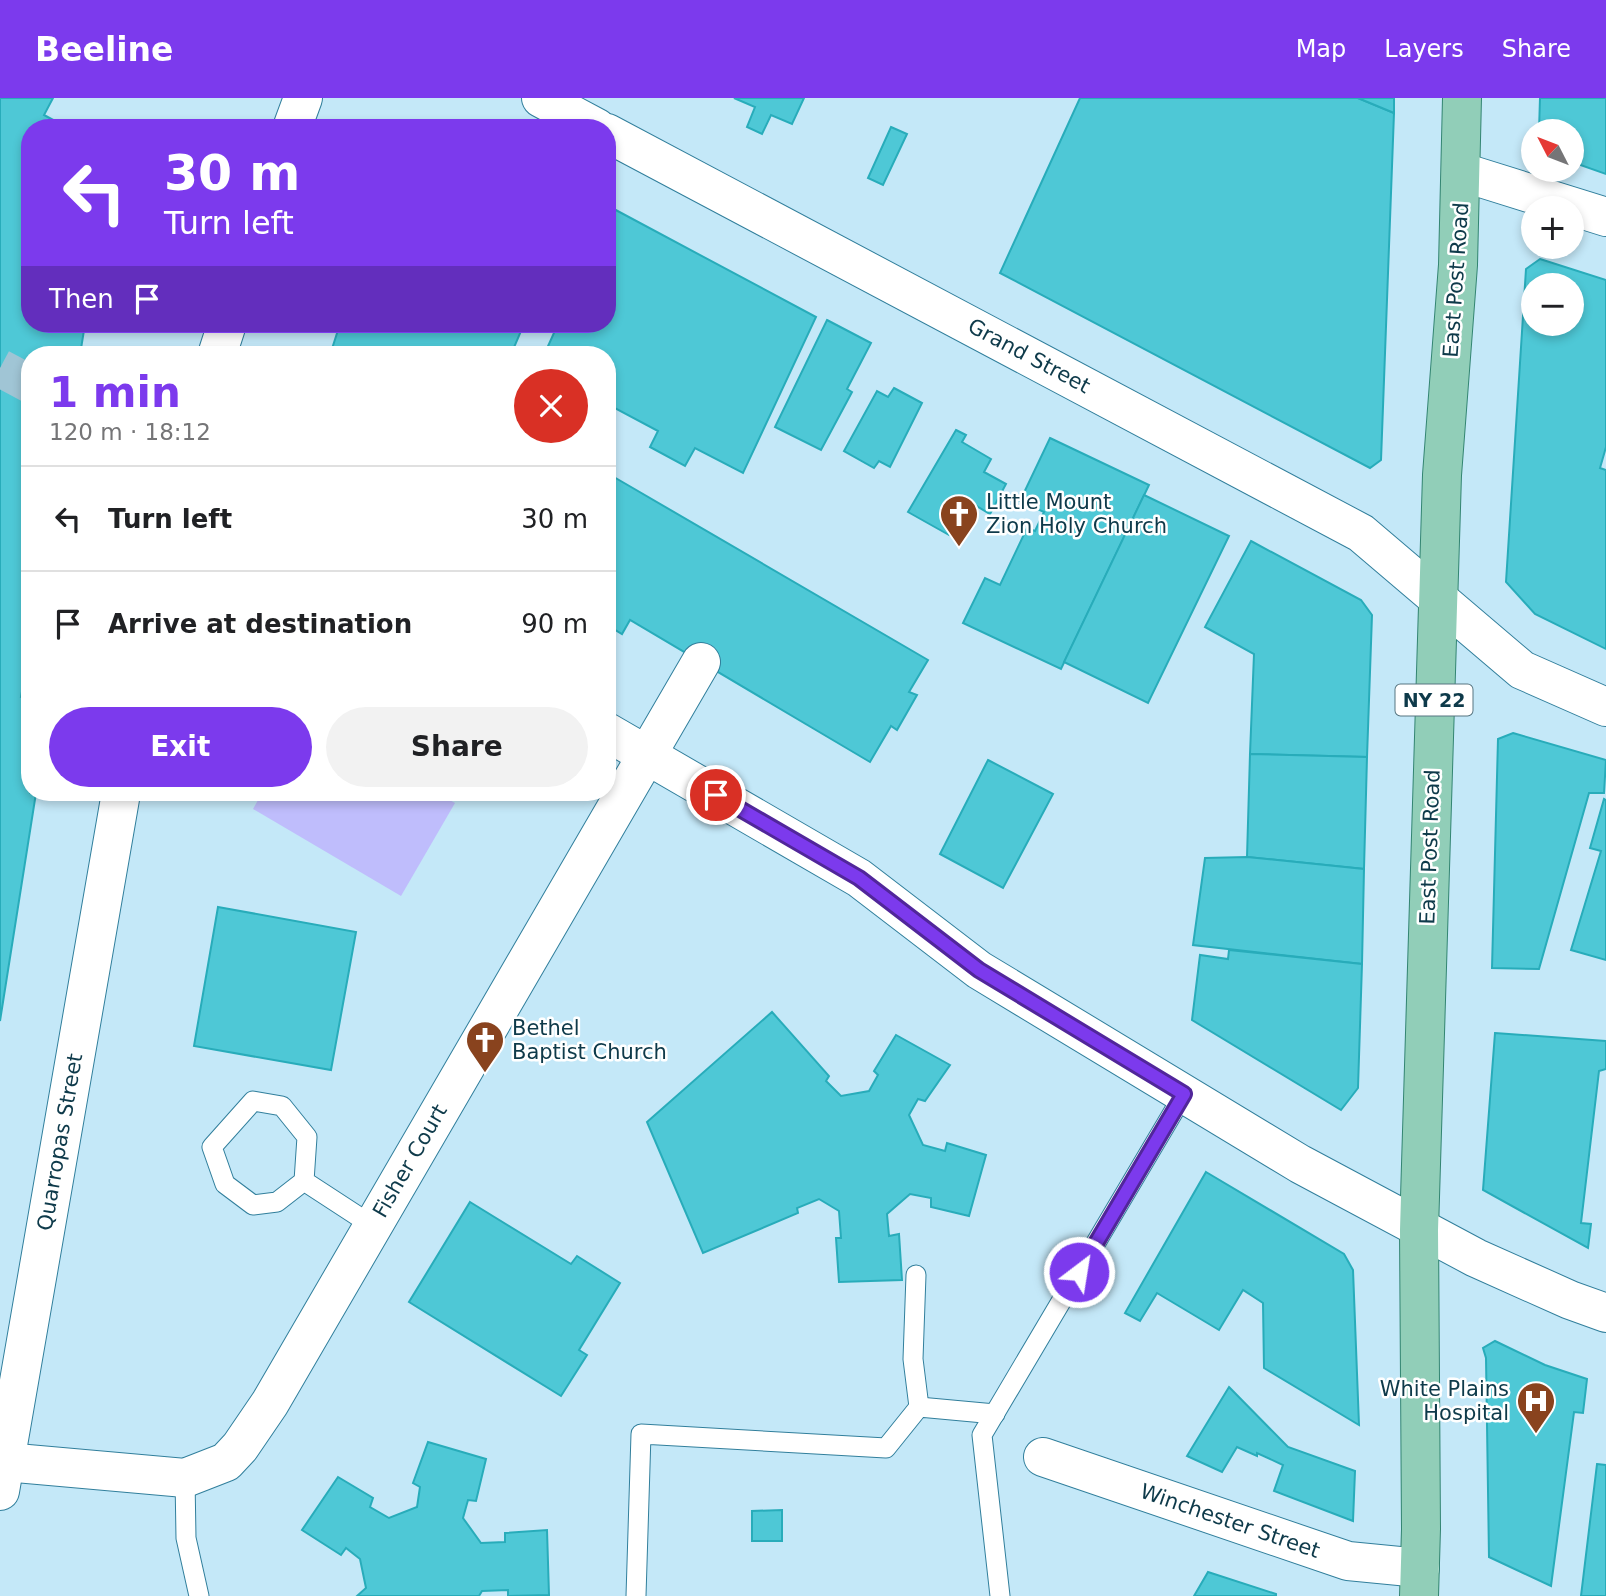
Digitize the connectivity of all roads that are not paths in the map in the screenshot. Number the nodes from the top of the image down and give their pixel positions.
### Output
1 (303, 98) edge
2 (541, 98) edge
3 (1462, 98) edge
4 (295, 119) edge
5 (580, 119) edge
6 (616, 138) edge
7 (1462, 172) junction
8 (1606, 217) edge
9 (1438, 599) junction
10 (701, 662) dead end
11 (1606, 707) edge
12 (616, 737) edge
13 (646, 754) junction
14 (120, 801) edge
15 (1184, 1094) junction
16 (304, 1181) junction
17 (373, 1226) junction
18 (1419, 1230) junction
19 (916, 1275) dead end
20 (1606, 1313) edge
21 (919, 1407) junction
22 (995, 1413) junction
23 (1043, 1457) dead end
24 (2, 1471) edge
25 (185, 1478) junction
26 (1419, 1582) edge
27 (199, 1596) edge
28 (636, 1596) edge
29 (1000, 1596) edge

1 - 4 street
2 - 5 street
3 - 7 main road, East Post Road / NY 22
6 - 9 street, Grand Street
7 - 8 street
7 - 9 main road, East Post Road / NY 22
9 - 11 street, Grand Street
9 - 18 main road, East Post Road / NY 22
10 - 13 street, Fisher Court
12 - 13 street
13 - 15 street
13 - 17 street, Fisher Court
14 - 24 street, Quarropas Street
15 - 18 street
15 - 22 lane
16 - 16 lane
16 - 17 lane
17 - 25 street, Fisher Court
18 - 20 street
18 - 26 main road, East Post Road / NY 22
19 - 21 lane
21 - 22 lane
21 - 28 lane
22 - 29 lane
23 - 26 street, Winchester Street
24 - 25 street, Fisher Court
25 - 27 lane

